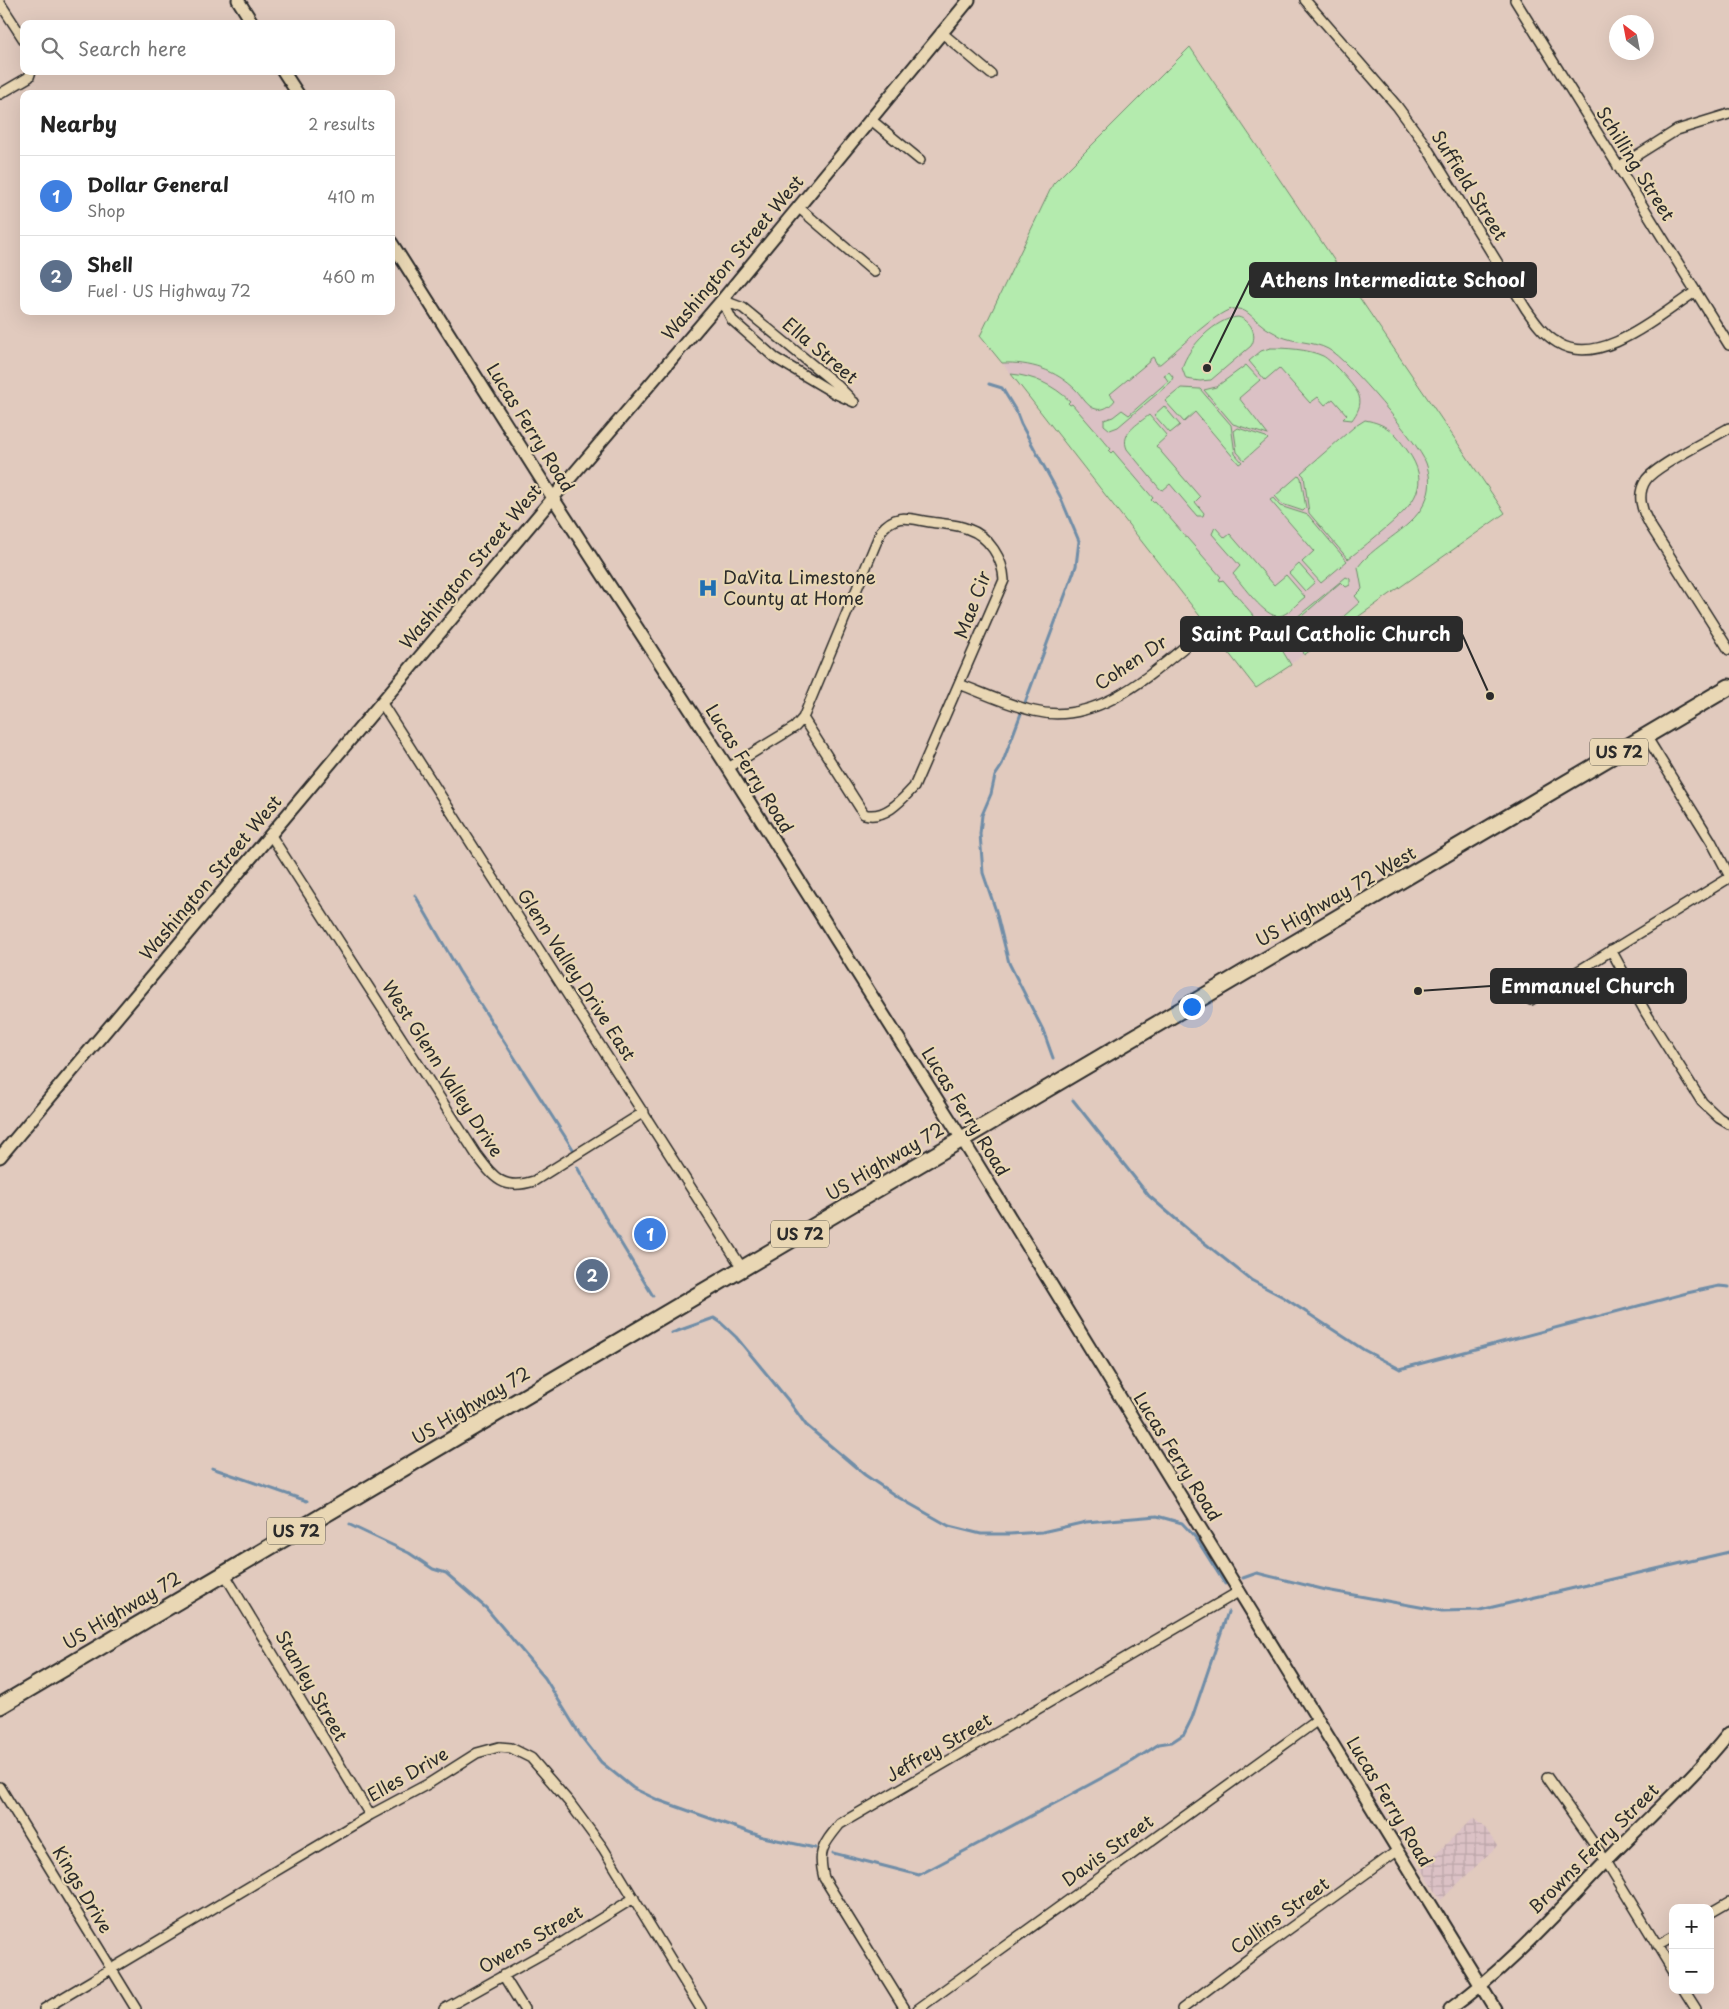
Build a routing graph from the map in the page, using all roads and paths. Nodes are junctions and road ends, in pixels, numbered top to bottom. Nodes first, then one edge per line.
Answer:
1 (238, 0) edge
2 (969, 0) edge
3 (1305, 0) edge
4 (1515, 0) edge
5 (0, 3) edge
6 (250, 20) edge
7 (941, 32) junction
8 (20, 34) edge
9 (991, 74) dead end
10 (30, 75) edge
11 (286, 75) edge
12 (296, 90) edge
13 (0, 94) edge
14 (1729, 114) edge
15 (870, 119) junction
16 (920, 160) dead end
17 (1618, 167) junction
18 (798, 207) junction
19 (395, 248) edge
20 (874, 272) dead end
21 (1695, 292) junction
22 (722, 300) junction
23 (1729, 345) edge
24 (1729, 428) edge
25 (553, 498) junction
26 (1203, 632) dead end
27 (1729, 650) edge
28 (959, 684) junction
29 (1729, 687) edge
30 (381, 702) junction
31 (803, 718) junction
32 (1646, 736) junction
33 (728, 768) junction
34 (270, 834) junction
35 (1729, 876) edge
36 (1611, 950) junction
37 (1531, 1000) dead end
38 (644, 1112) junction
39 (1729, 1124) edge
40 (962, 1138) junction
41 (0, 1157) edge
42 (742, 1268) junction
43 (224, 1573) junction
44 (1240, 1591) junction
45 (0, 1706) edge
46 (1318, 1720) junction
47 (1729, 1733) edge
48 (1547, 1777) dead end
49 (0, 1787) edge
50 (370, 1815) junction
51 (1397, 1850) junction
52 (1606, 1861) junction
53 (634, 1898) junction
54 (1729, 1902) edge
55 (1714, 1911) edge
56 (1669, 1939) edge
57 (1657, 1946) junction
58 (1669, 1965) edge
59 (110, 1969) junction
60 (503, 1975) junction
61 (1481, 1986) junction
62 (1687, 1994) edge
63 (44, 2009) edge
64 (136, 2009) edge
65 (444, 2009) edge
66 (524, 2009) edge
67 (701, 2009) edge
68 (905, 2009) edge
69 (918, 2009) edge
70 (1182, 2009) edge
71 (1450, 2009) edge
72 (1495, 2009) edge
73 (1696, 2009) edge

1 - 6 street
2 - 7 street, Washington Street West
3 - 21 street, Suffield Street
4 - 17 street, Schilling Street
5 - 8 street
7 - 9 street
7 - 15 street, Washington Street West
10 - 13 street
11 - 12 street
14 - 17 street
15 - 16 street
15 - 18 street, Washington Street West
17 - 21 street, Schilling Street
18 - 20 street
18 - 22 street, Washington Street West
19 - 25 street, Lucas Ferry Road
21 - 23 street, Schilling Street
22 - 22 street, Ella Street
22 - 25 street, Washington Street West
24 - 27 street
25 - 30 street, Washington Street West
25 - 33 street, Lucas Ferry Road
26 - 28 street, Cohen Dr
28 - 31 street, Mae Cir
28 - 31 street, Mae Cir
29 - 32 highway, US Highway 72 West / US 72
30 - 34 street, Washington Street West
30 - 38 street, Glenn Valley Drive East
31 - 33 street, Mae Cir
32 - 35 street
32 - 40 highway, US Highway 72 West / US 72
33 - 40 street, Lucas Ferry Road
34 - 38 street, West Glenn Valley Drive
34 - 41 street, Washington Street West
35 - 36 street
36 - 37 street
36 - 39 street
38 - 42 street, Glenn Valley Drive East
40 - 42 highway, US Highway 72 / US 72
40 - 44 street, Lucas Ferry Road
42 - 43 highway, US Highway 72 / US 72
43 - 45 highway, US Highway 72 / US 72
43 - 50 street, Stanley Street
44 - 46 street, Lucas Ferry Road
44 - 68 street, Jeffrey Street
46 - 51 street, Lucas Ferry Road
46 - 69 street, Davis Street
47 - 52 street, Browns Ferry Street
48 - 52 street
49 - 59 street, Kings Drive
50 - 53 street, Elles Drive
50 - 59 street, Elles Drive
51 - 61 street, Lucas Ferry Road
51 - 70 street, Collins Street
52 - 57 street
52 - 61 street, Browns Ferry Street
53 - 60 street, Owens Street
53 - 67 street, Elles Drive
54 - 55 street
56 - 57 street
57 - 58 street
59 - 63 street, Elles Drive
59 - 64 street, Kings Drive
60 - 65 street, Owens Street
60 - 66 street
61 - 71 street, Browns Ferry Street
61 - 72 street, Lucas Ferry Road
62 - 73 street

